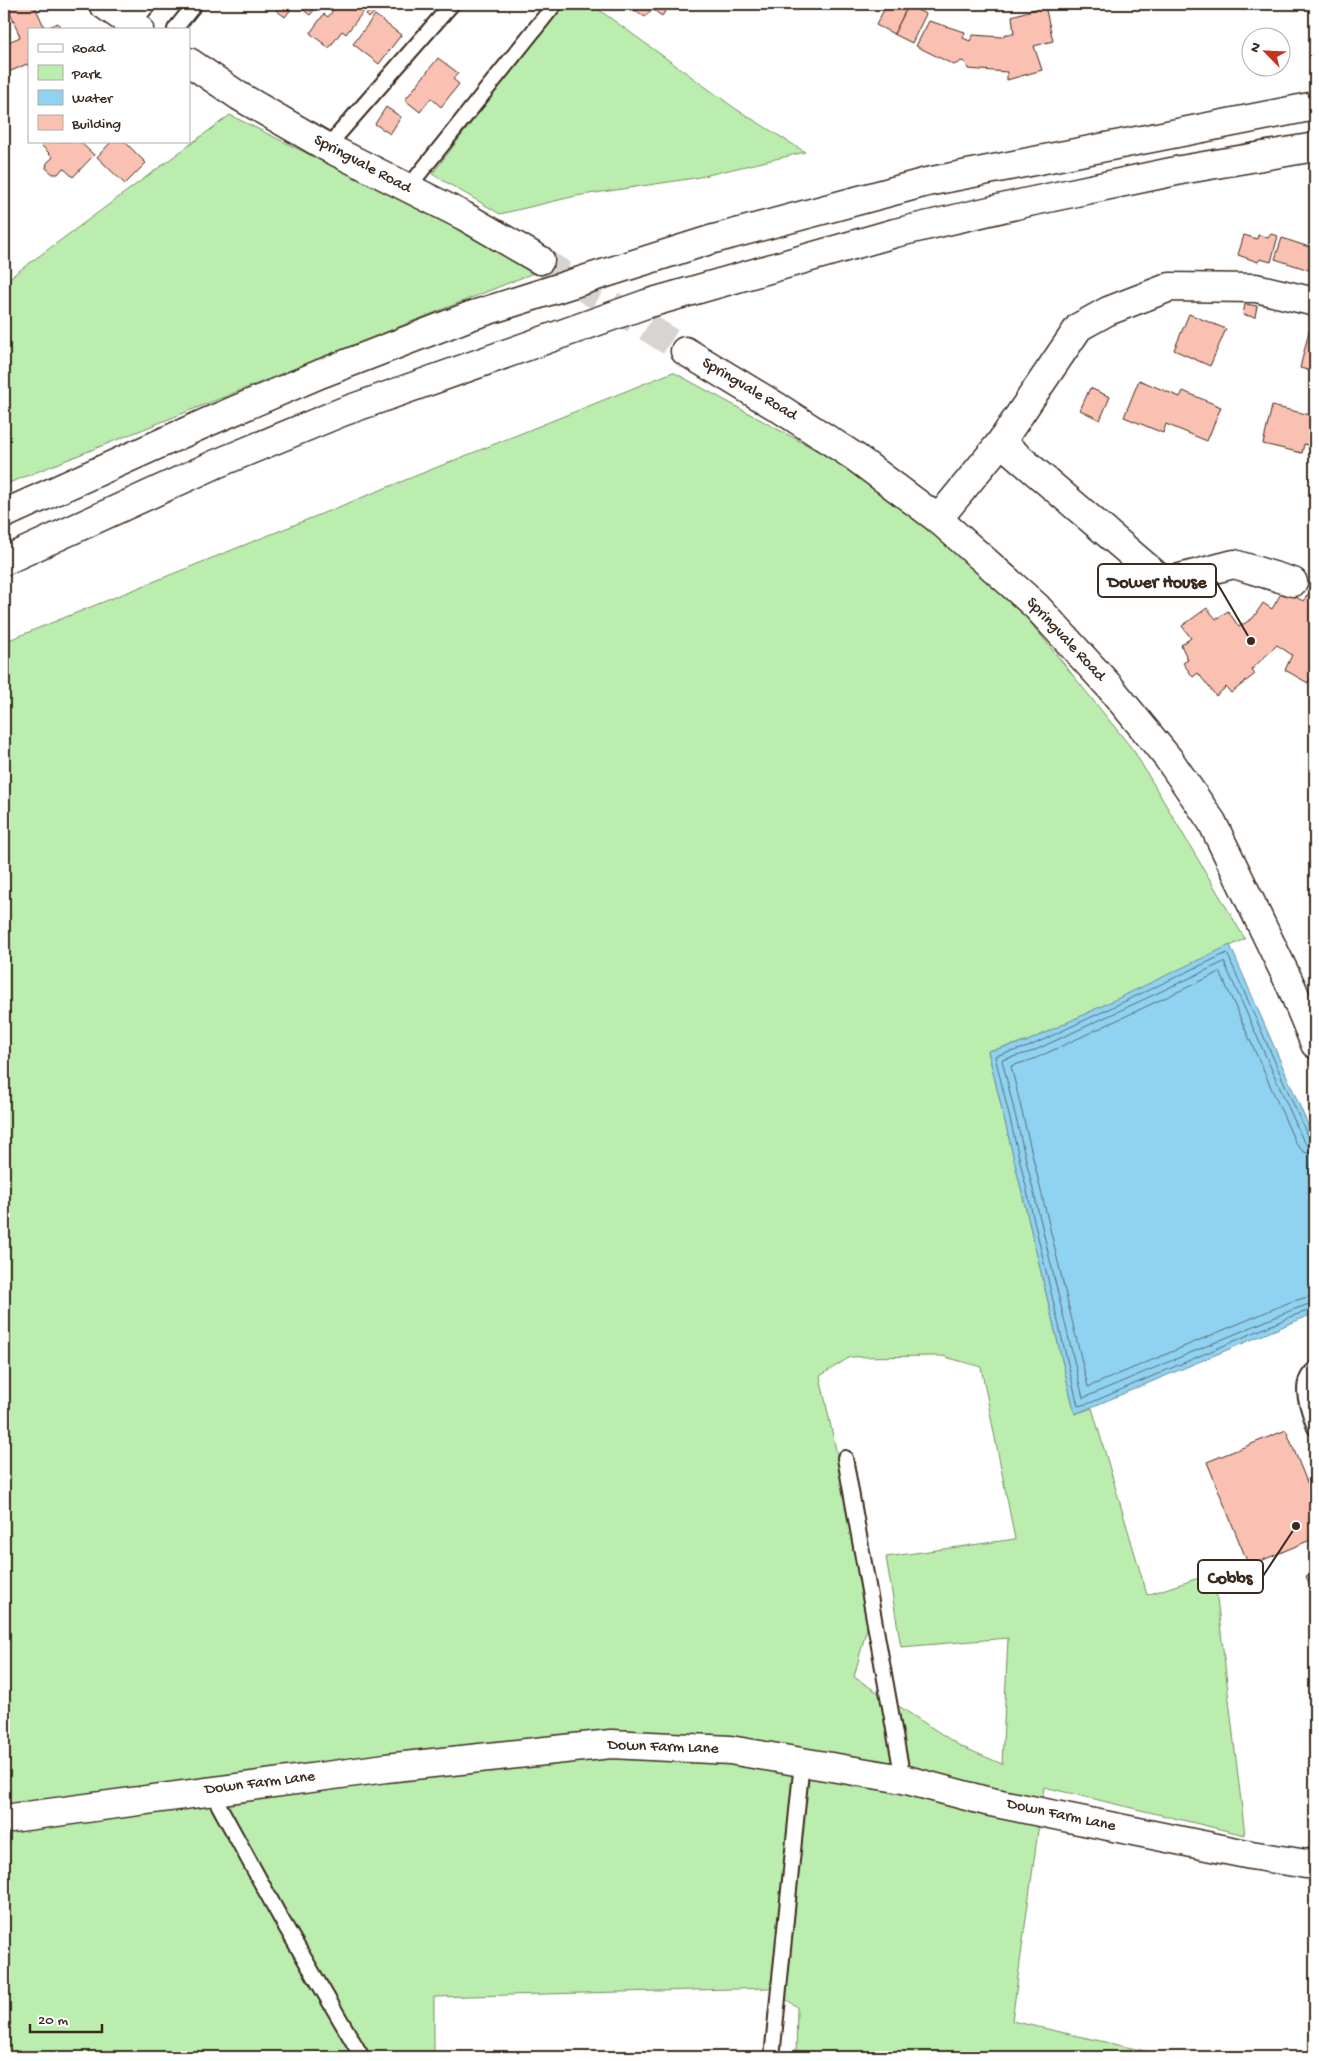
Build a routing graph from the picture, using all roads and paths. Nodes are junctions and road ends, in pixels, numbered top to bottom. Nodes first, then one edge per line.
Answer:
1 (103, 4) edge
2 (149, 4) edge
3 (195, 4) edge
4 (452, 4) edge
5 (555, 4) edge
6 (135, 26) edge
7 (176, 28) edge
8 (190, 63) edge
9 (1315, 106) edge
10 (327, 147) junction
11 (1315, 147) edge
12 (407, 189) junction
13 (540, 260) tunnel mouth
14 (1315, 302) edge
15 (685, 351) tunnel mouth
16 (1001, 442) junction
17 (4, 514) edge
18 (938, 519) junction
19 (4, 561) edge
20 (1293, 582) dead end
21 (1315, 1044) edge
22 (1315, 1369) edge
23 (1315, 1428) edge
24 (846, 1458) dead end
25 (802, 1762) junction
26 (903, 1779) junction
27 (211, 1790) junction
28 (4, 1820) edge
29 (1315, 1862) edge
30 (362, 2057) edge
31 (772, 2057) edge

1 - 6 main road
2 - 6 lane
3 - 7 lane
4 - 10 lane
5 - 12 lane
8 - 10 main road, Springvale Road
9 - 17 main road
10 - 12 main road, Springvale Road
11 - 19 main road
12 - 13 main road, Springvale Road
14 - 16 main road
15 - 18 main road, Springvale Road
16 - 18 main road
16 - 20 main road
18 - 21 main road, Springvale Road
22 - 23 lane
24 - 26 lane
25 - 26 main road, Down Farm Lane
25 - 27 main road, Down Farm Lane
25 - 31 lane
26 - 29 main road, Down Farm Lane
27 - 28 main road, Down Farm Lane
27 - 30 lane

